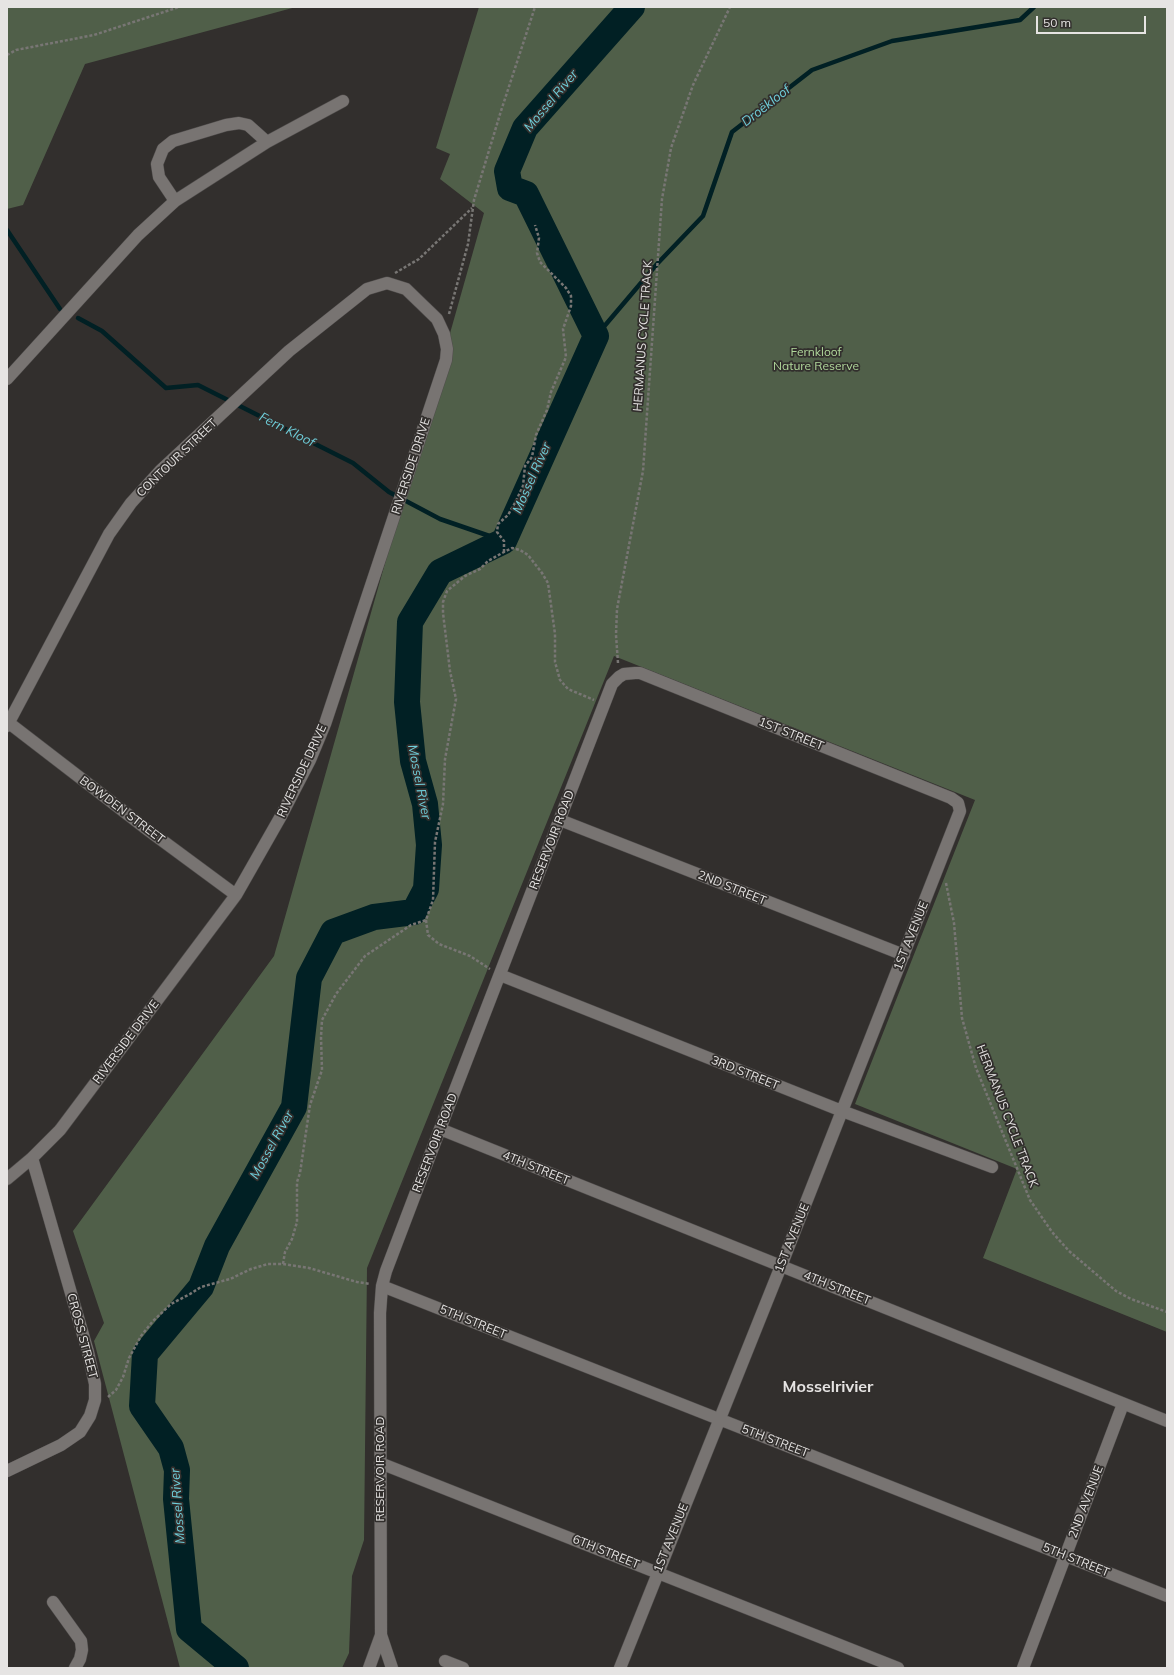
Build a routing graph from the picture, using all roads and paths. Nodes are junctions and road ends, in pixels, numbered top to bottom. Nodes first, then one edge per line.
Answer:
1 (179, 7) edge
2 (535, 7) edge
3 (730, 7) edge
4 (7, 55) edge
5 (342, 101) dead end
6 (267, 142) junction
7 (175, 201) junction
8 (473, 208) junction
9 (535, 225) dead end
10 (393, 274) dead end
11 (406, 289) joint
12 (444, 334) junction
13 (7, 379) edge
14 (504, 552) junction
15 (619, 677) junction
16 (604, 703) junction
17 (8, 724) edge
18 (959, 806) joint
19 (560, 820) junction
20 (946, 880) dead end
21 (236, 895) junction
22 (426, 920) junction
23 (904, 955) junction
24 (500, 975) junction
25 (842, 1111) junction
26 (440, 1129) junction
27 (32, 1158) junction
28 (992, 1167) dead end
29 (7, 1179) edge
30 (283, 1264) junction
31 (781, 1266) junction
32 (382, 1286) junction
33 (1167, 1312) edge
34 (95, 1400) junction
35 (1123, 1404) junction
36 (719, 1419) junction
37 (1167, 1421) edge
38 (380, 1463) junction
39 (7, 1471) edge
40 (1065, 1556) junction
41 (657, 1572) junction
42 (1167, 1596) edge
43 (52, 1602) dead end
44 (381, 1635) junction
45 (445, 1662) dead end
46 (75, 1668) edge
47 (369, 1668) edge
48 (392, 1668) edge
49 (463, 1668) edge
50 (620, 1668) edge
51 (898, 1668) edge
52 (1023, 1668) edge

1 - 4 path
2 - 8 path
3 - 15 path, HERMANUS CYCLE TRACK
5 - 6 street
6 - 7 street
6 - 7 street
7 - 13 street
8 - 10 path
8 - 12 path
9 - 14 path
11 - 12 street, RIVERSIDE DRIVE
11 - 17 street, CONTOUR STREET
12 - 21 street, RIVERSIDE DRIVE
14 - 16 path
14 - 22 path
15 - 16 street, RESERVOIR ROAD
15 - 18 street, 1ST STREET
16 - 19 street, RESERVOIR ROAD
17 - 21 street, BOWDEN STREET
18 - 23 street, 1ST AVENUE
19 - 23 street, 2ND STREET
19 - 24 street, RESERVOIR ROAD
20 - 33 path, HERMANUS CYCLE TRACK
21 - 27 street, RIVERSIDE DRIVE
22 - 24 path
22 - 30 path
23 - 25 street, 1ST AVENUE
24 - 25 street, 3RD STREET
24 - 26 street, RESERVOIR ROAD
25 - 28 street, 3RD STREET
25 - 31 street, 1ST AVENUE
26 - 31 street, 4TH STREET
26 - 32 street, RESERVOIR ROAD
27 - 29 street, RIVERSIDE DRIVE
27 - 34 street, CROSS STREET
30 - 32 path
30 - 34 path
31 - 35 street, 4TH STREET
31 - 36 street, 1ST AVENUE
32 - 36 street, 5TH STREET
32 - 38 street, RESERVOIR ROAD
34 - 39 street, CROSS STREET
35 - 37 street, 4TH STREET
35 - 40 street, 2ND AVENUE
36 - 40 street, 5TH STREET
36 - 41 street, 1ST AVENUE
38 - 41 street, 6TH STREET
38 - 44 street, RESERVOIR ROAD
40 - 42 street, 5TH STREET
40 - 52 street, 2ND AVENUE
41 - 50 street, 1ST AVENUE
41 - 51 street, 6TH STREET
43 - 46 street
44 - 47 street, RESERVOIR ROAD
44 - 48 street, RESERVOIR ROAD
45 - 49 street

